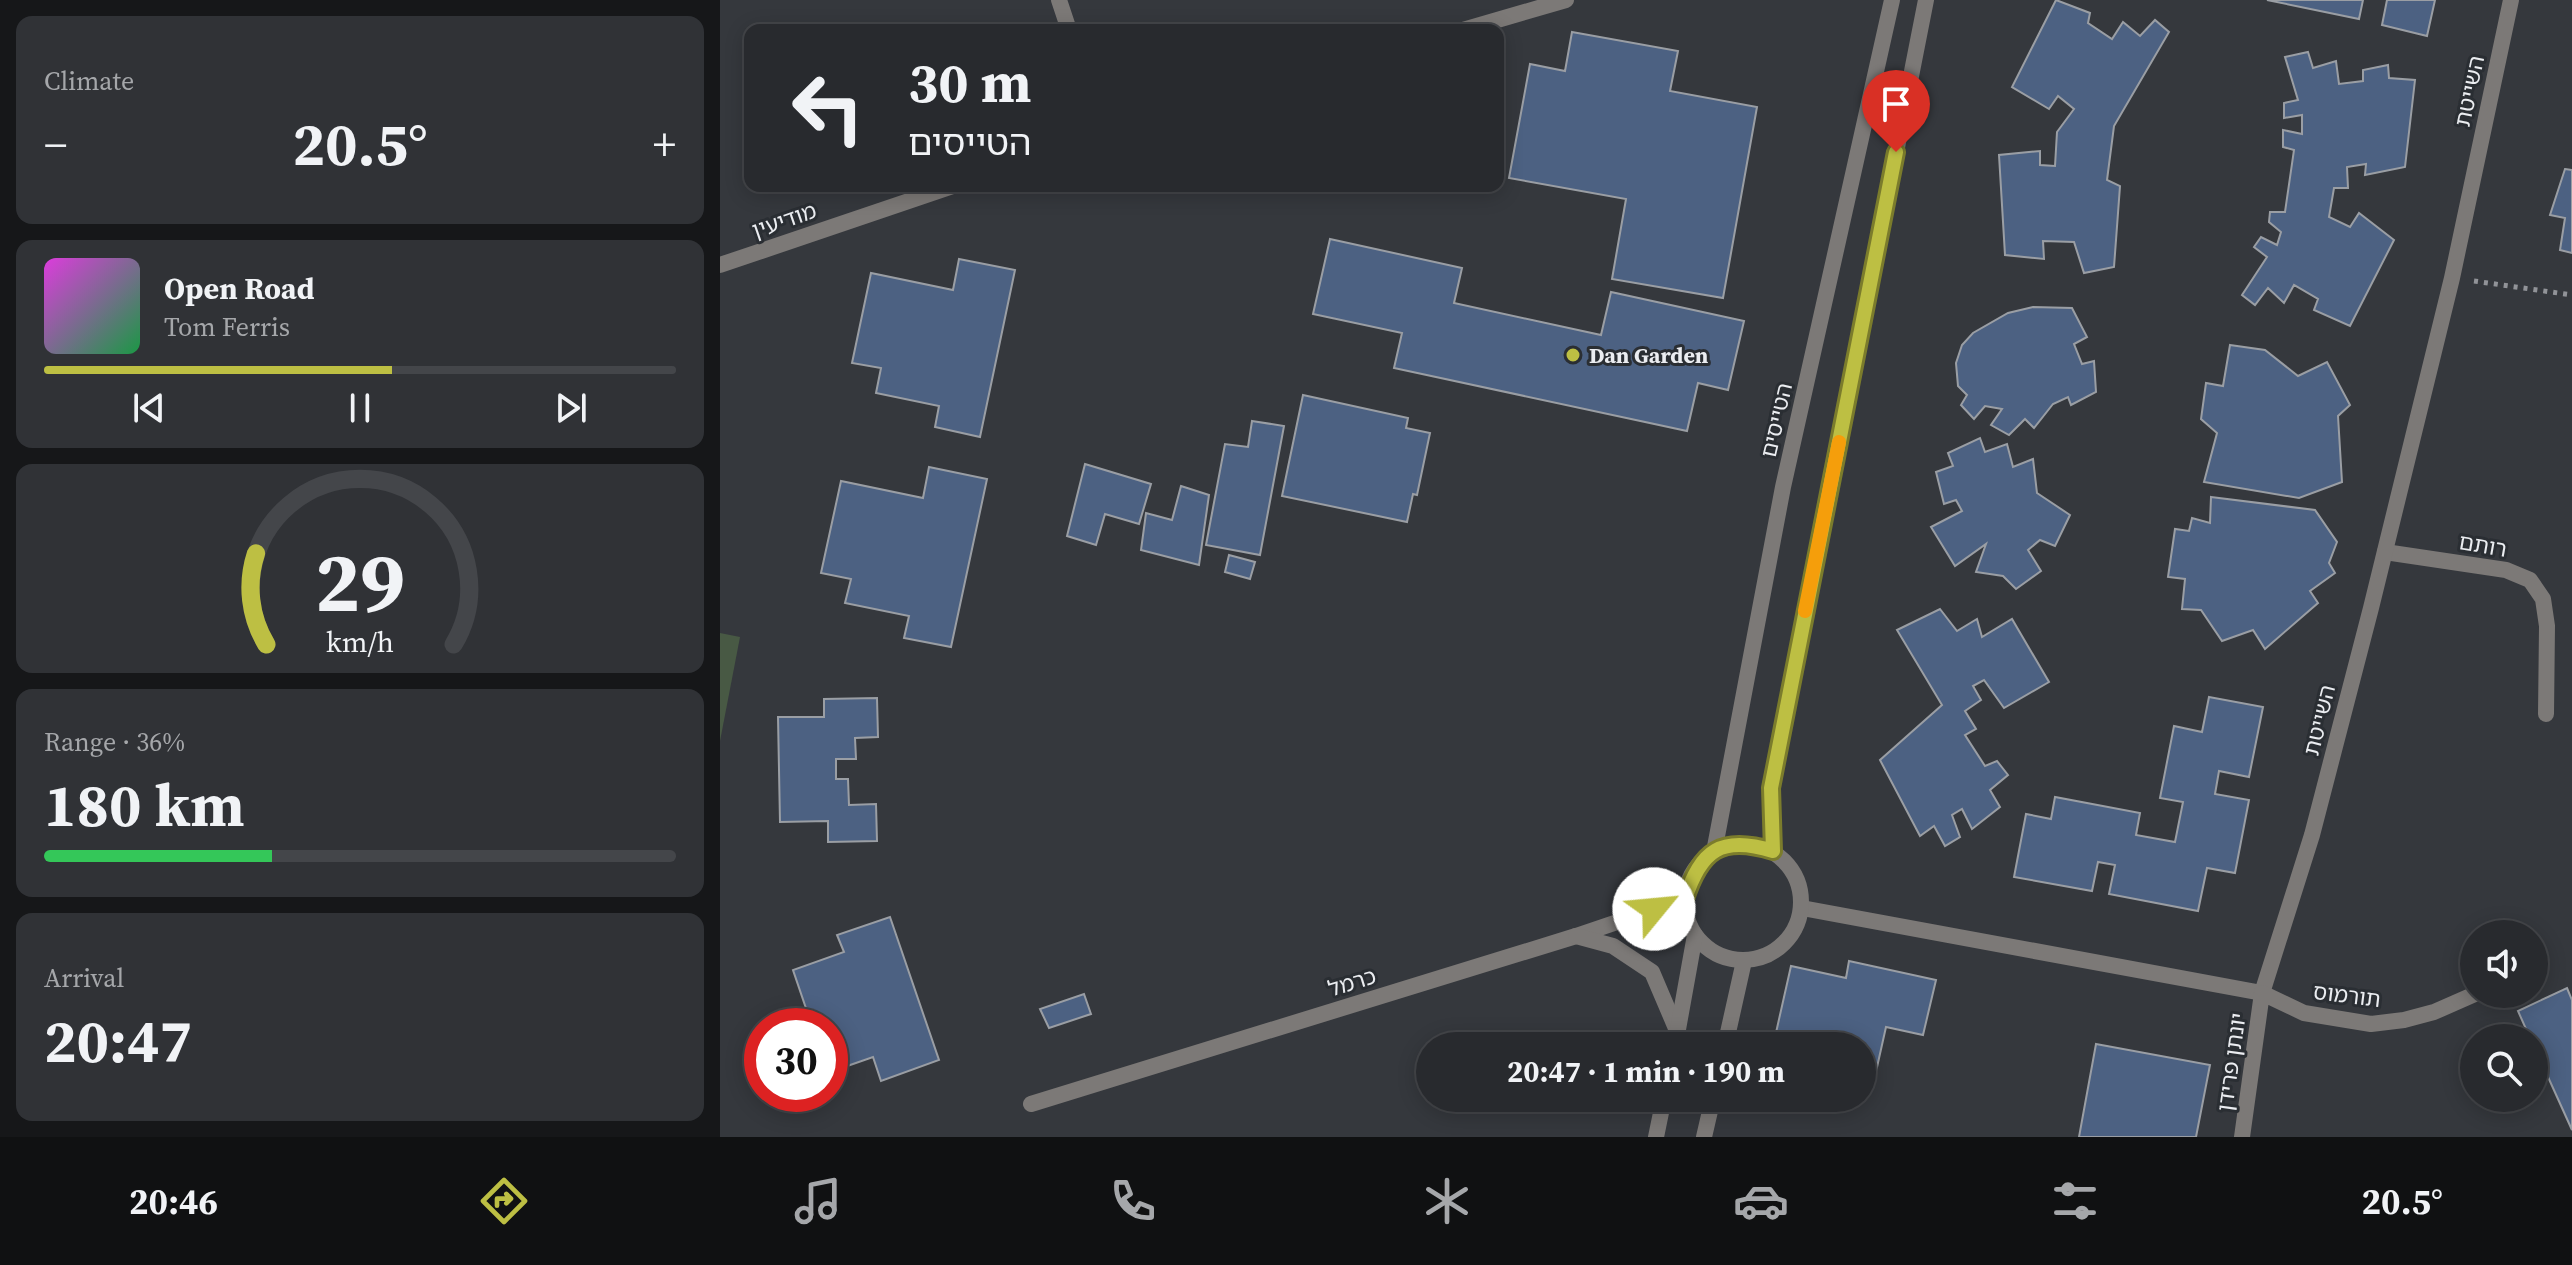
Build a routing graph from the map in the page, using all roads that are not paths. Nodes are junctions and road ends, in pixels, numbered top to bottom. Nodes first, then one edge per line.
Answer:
1 (1059, 0) edge
2 (1566, 0) edge
3 (1892, 0) edge
4 (1926, 0) edge
5 (2511, 0) edge
6 (1067, 24) edge
7 (1484, 24) edge
8 (935, 192) edge
9 (720, 265) edge
10 (2385, 552) junction
11 (2546, 714) dead end
12 (1773, 851) junction
13 (1714, 852) junction
14 (1685, 899) junction
15 (1802, 908) junction
16 (1695, 935) junction
17 (1576, 936) junction
18 (1744, 961) junction
19 (2262, 993) junction
20 (2460, 1001) edge
21 (1673, 1032) edge
22 (1677, 1032) edge
23 (1728, 1032) edge
24 (1031, 1104) dead end
25 (1661, 1112) edge
26 (1710, 1112) edge
27 (1656, 1137) edge
28 (1704, 1137) edge
29 (2242, 1137) edge

1 - 6 street
2 - 7 street
3 - 13 street, הטייסים
4 - 12 street
5 - 10 street, השייטת
8 - 9 street, מודיעין
10 - 11 street, רותם
10 - 19 street, השייטת
12 - 13 street
12 - 15 street
13 - 14 street
14 - 16 street
14 - 17 street, כרמל
15 - 18 street
15 - 19 street
16 - 18 street
16 - 22 street
17 - 21 street
17 - 24 street, כרמל
18 - 23 street
19 - 20 street, תורמוס
19 - 29 street, יונתן פרידן
25 - 27 street
26 - 28 street

